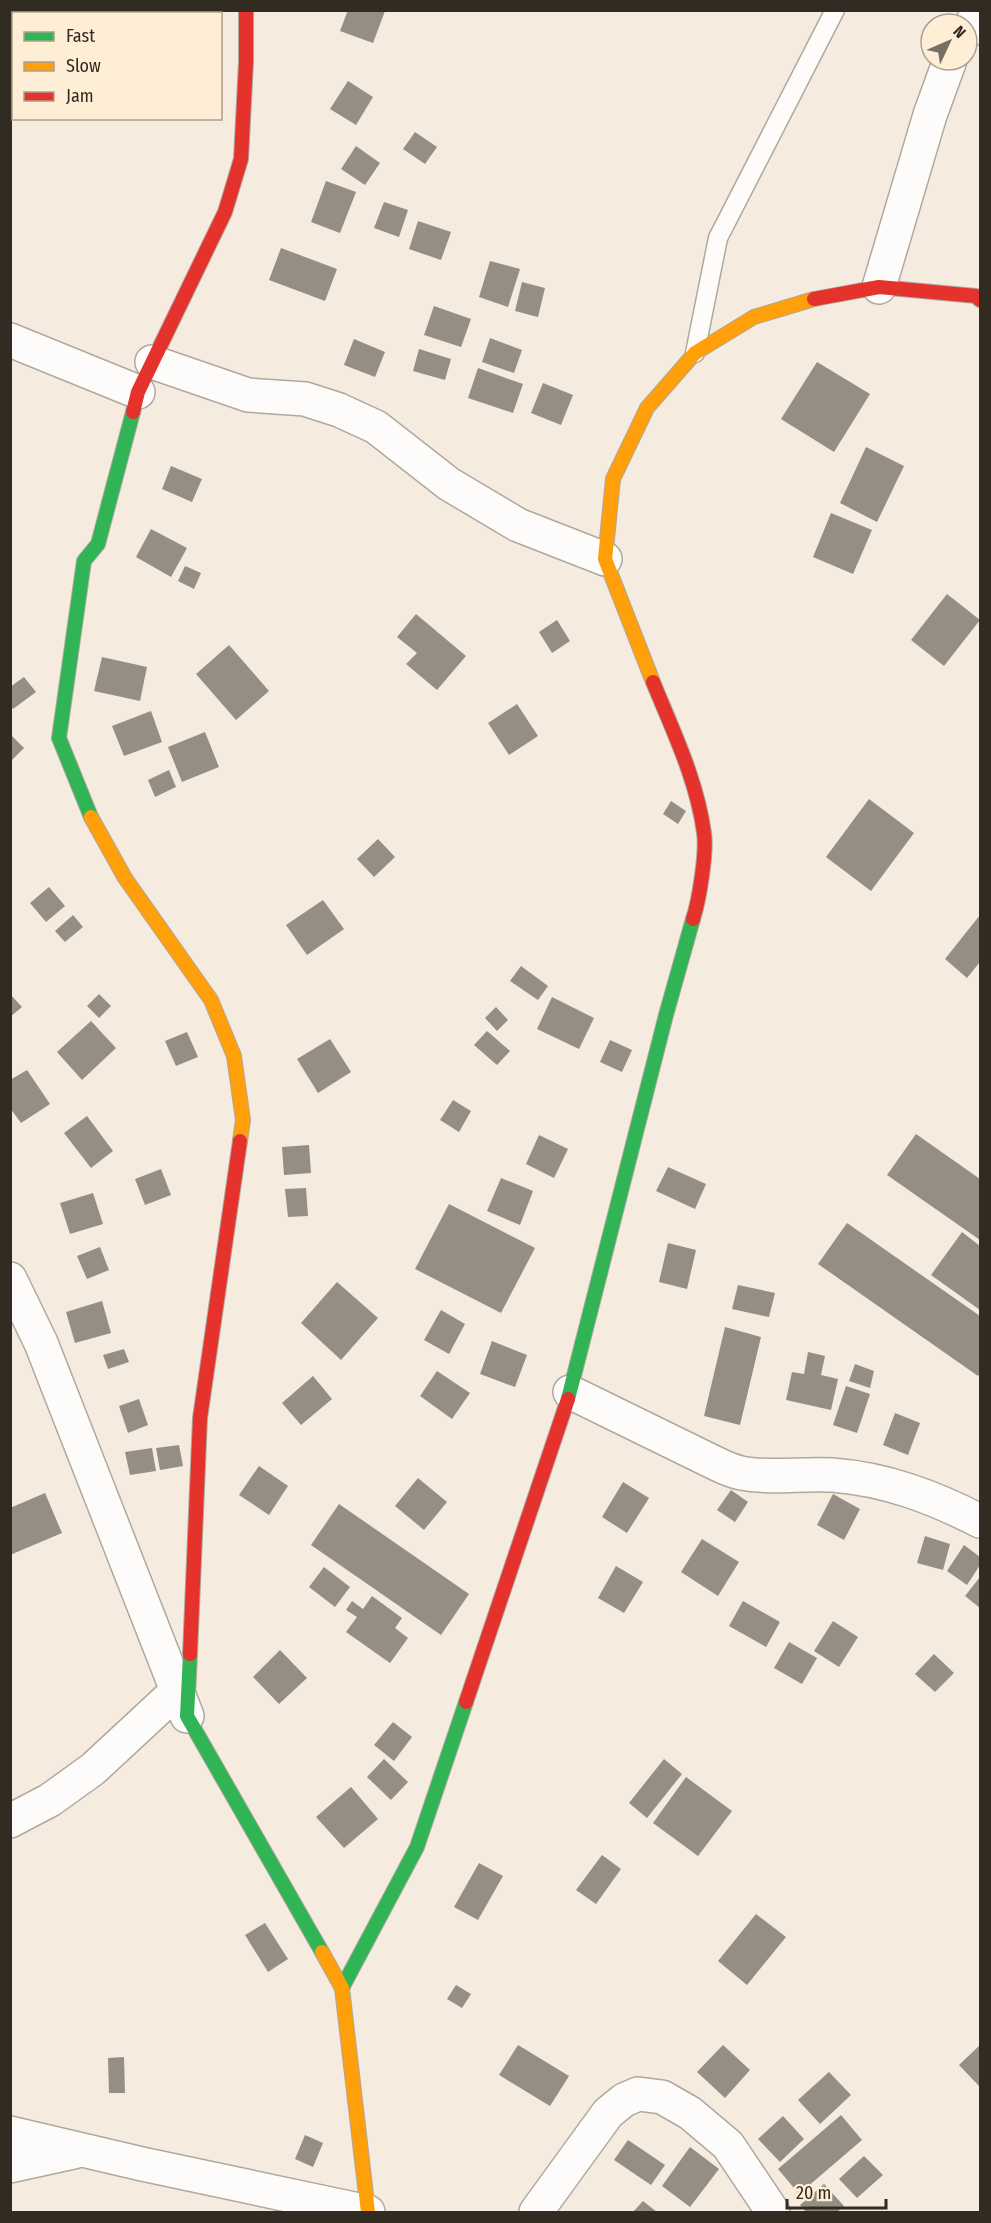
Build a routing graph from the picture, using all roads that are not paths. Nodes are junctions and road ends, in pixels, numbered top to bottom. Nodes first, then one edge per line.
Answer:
1 (246, 10) edge
2 (836, 10) edge
3 (946, 72) edge
4 (879, 287) junction
5 (981, 300) edge
6 (10, 340) edge
7 (695, 353) junction
8 (152, 362) junction
9 (138, 392) junction
10 (605, 559) junction
11 (10, 1279) edge
12 (570, 1392) junction
13 (981, 1521) edge
14 (182, 1703) junction
15 (10, 1821) edge
16 (342, 1988) junction
17 (10, 2133) edge
18 (84, 2150) junction
19 (10, 2166) edge
20 (368, 2212) edge
21 (536, 2212) edge
22 (772, 2212) edge

1 - 8 street
2 - 7 lane
3 - 4 street
4 - 5 street
4 - 7 street
6 - 9 street
7 - 10 street
8 - 9 street
8 - 10 street
9 - 14 street
10 - 12 street
11 - 14 street
12 - 13 street
12 - 16 street
14 - 15 street
14 - 16 street
16 - 20 street
17 - 18 street
18 - 19 street
18 - 20 street
21 - 22 street

